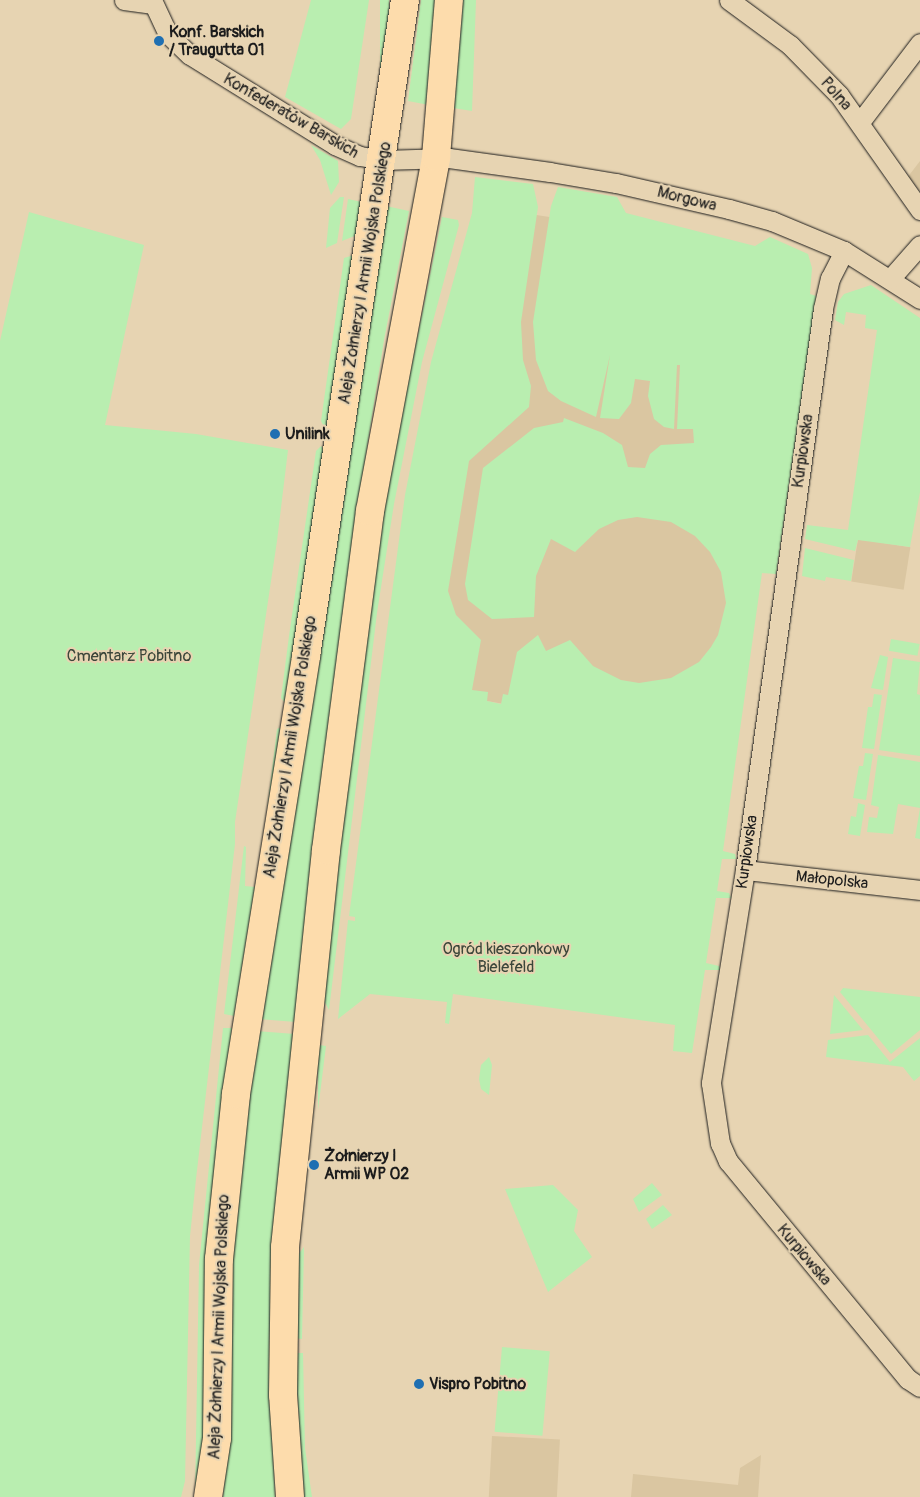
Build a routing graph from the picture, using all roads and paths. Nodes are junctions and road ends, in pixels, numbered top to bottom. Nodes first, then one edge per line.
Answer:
1 (124, 0) edge
2 (405, 0) edge
3 (449, 0) edge
4 (729, 0) edge
5 (152, 2) edge
6 (920, 43) edge
7 (860, 122) junction
8 (436, 157) junction
9 (382, 160) junction
10 (920, 210) edge
11 (920, 246) edge
12 (844, 251) junction
13 (890, 279) junction
14 (920, 299) edge
15 (745, 870) junction
16 (920, 890) edge
17 (920, 1387) edge
18 (208, 1497) edge
19 (290, 1497) edge

1 - 5 street
2 - 9 main road, Aleja Żołnierzy I Armii Wojska Polskiego
3 - 8 main road
4 - 7 street, Polna
5 - 9 street, Konfederatów Barskich
6 - 7 street
7 - 10 street, Polna
8 - 9 street, Konfederatów Barskich
8 - 12 street, Morgowa
8 - 19 main road
9 - 18 main road, Aleja Żołnierzy I Armii Wojska Polskiego
11 - 13 street
12 - 13 street, Morgowa
12 - 15 street, Kurpiowska
13 - 14 street, Morgowa
15 - 16 street, Małopolska
15 - 17 street, Kurpiowska

